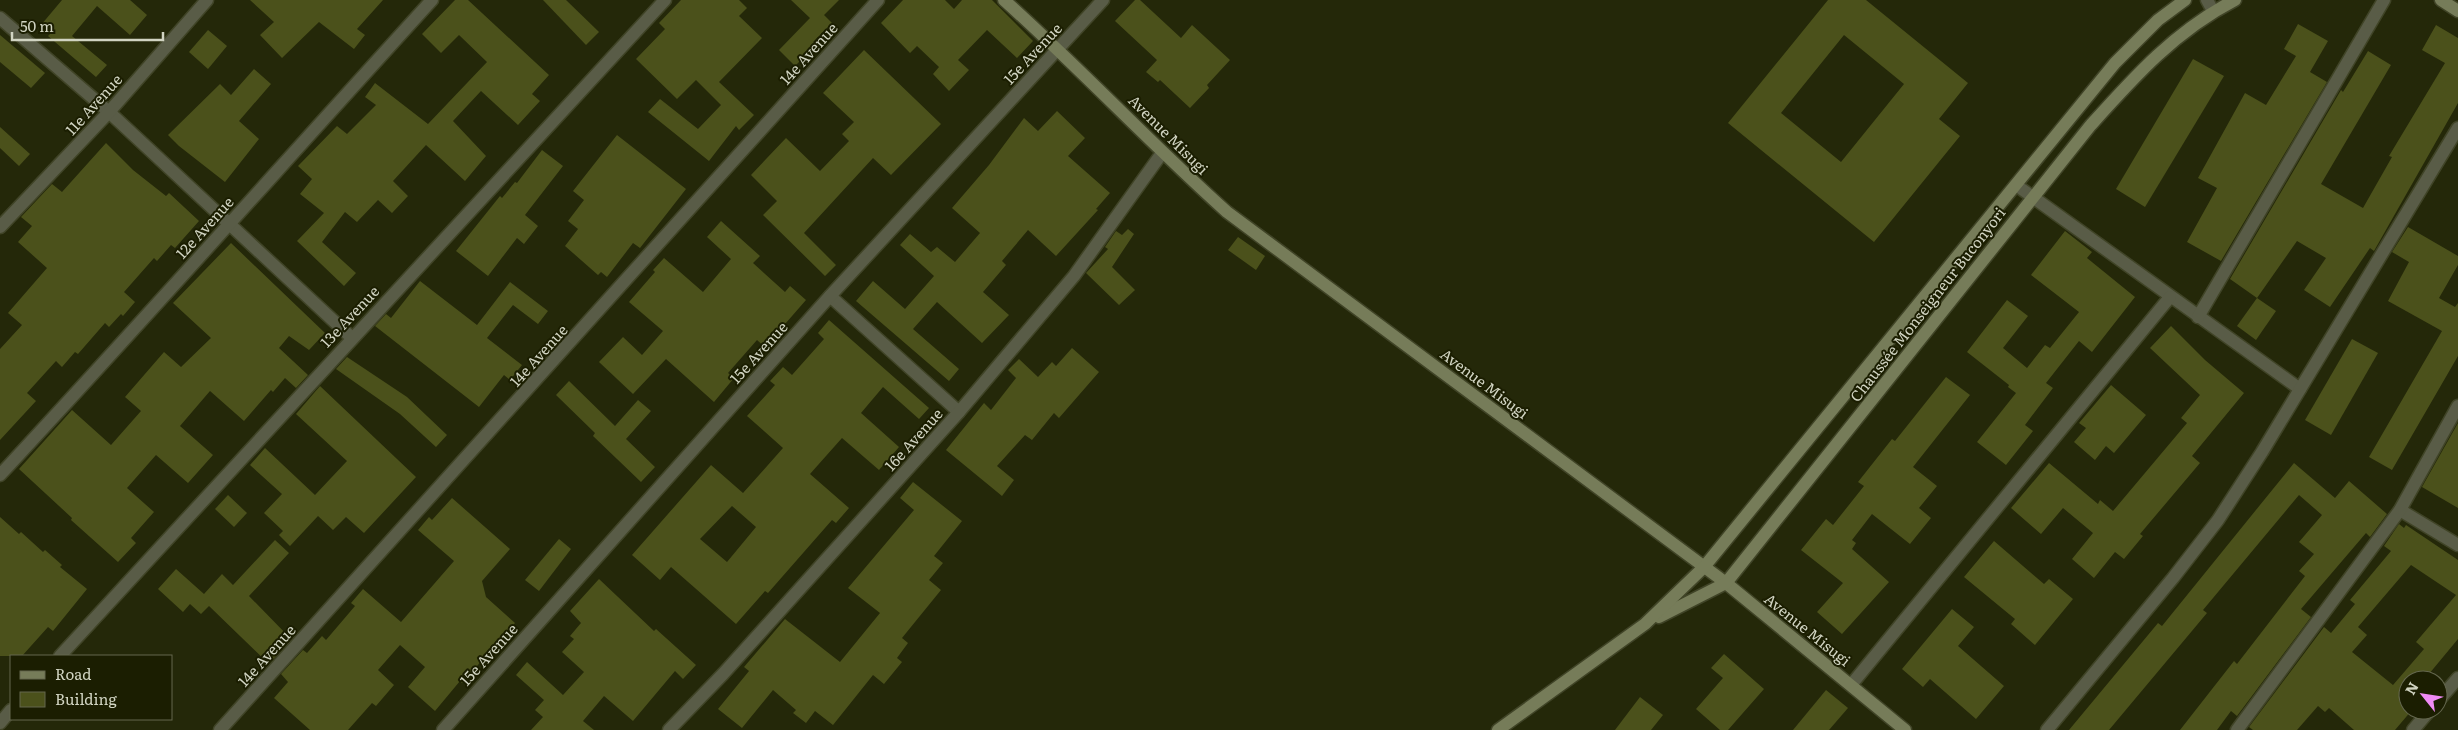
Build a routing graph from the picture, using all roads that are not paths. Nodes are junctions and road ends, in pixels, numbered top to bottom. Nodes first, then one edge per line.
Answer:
1 (207, 0) edge
2 (432, 0) edge
3 (664, 0) edge
4 (878, 0) edge
5 (1004, 0) edge
6 (1103, 0) edge
7 (2185, 0) edge
8 (2235, 0) edge
9 (2384, 0) edge
10 (2440, 0) edge
11 (2210, 6) edge
12 (2458, 11) edge
13 (0, 18) edge
14 (1058, 48) junction
15 (109, 112) junction
16 (2458, 128) edge
17 (1162, 153) junction
18 (2016, 185) junction
19 (2033, 195) junction
20 (228, 223) junction
21 (0, 227) edge
22 (830, 296) junction
23 (2170, 297) junction
24 (2198, 317) junction
25 (352, 338) junction
26 (2300, 389) junction
27 (2458, 406) edge
28 (959, 412) junction
29 (0, 474) edge
30 (2400, 510) junction
31 (2458, 545) edge
32 (1704, 567) junction
33 (1726, 583) junction
34 (1645, 624) junction
35 (61, 655) edge
36 (2458, 678) edge
37 (1851, 685) junction
38 (2448, 690) edge
39 (10, 711) edge
40 (2422, 720) edge
41 (0, 722) edge
42 (220, 730) edge
43 (443, 730) edge
44 (669, 730) edge
45 (1498, 730) edge
46 (1906, 730) edge
47 (2047, 730) edge
48 (2237, 730) edge
49 (2413, 730) edge

1 - 15 street, 11e Avenue
2 - 20 street, 12e Avenue
3 - 25 street, 13e Avenue
4 - 42 street, 14e Avenue
5 - 14 street, Avenue Misugi
6 - 14 street, 15e Avenue
7 - 18 street, Chaussée Monseigneur Buconyori
8 - 11 street, Chaussée Monseigneur Buconyori
9 - 24 street
10 - 12 street
11 - 19 street, Chaussée Monseigneur Buconyori
13 - 15 street
14 - 17 street, Avenue Misugi
14 - 22 street, 15e Avenue
15 - 20 street
15 - 21 street, 11e Avenue
16 - 26 street
17 - 28 street, 16e Avenue
17 - 32 street, Avenue Misugi
18 - 19 street
18 - 32 street, Chaussée Monseigneur Buconyori
19 - 23 street
19 - 33 street, Chaussée Monseigneur Buconyori
20 - 25 street
20 - 29 street, 12e Avenue
22 - 28 street
22 - 43 street, 15e Avenue
23 - 24 street
23 - 37 street
24 - 26 street
25 - 35 street, 13e Avenue
26 - 47 street
27 - 30 street
28 - 44 street, 16e Avenue
30 - 31 street
30 - 48 street
32 - 33 street, Avenue Misugi
32 - 34 street, Chaussée Monseigneur Buconyori
33 - 34 street, Chaussée Monseigneur Buconyori
33 - 37 street, Avenue Misugi
34 - 45 street, Chaussée Monseigneur Buconyori
36 - 38 street
37 - 46 street, Avenue Misugi
39 - 41 street
40 - 49 street

